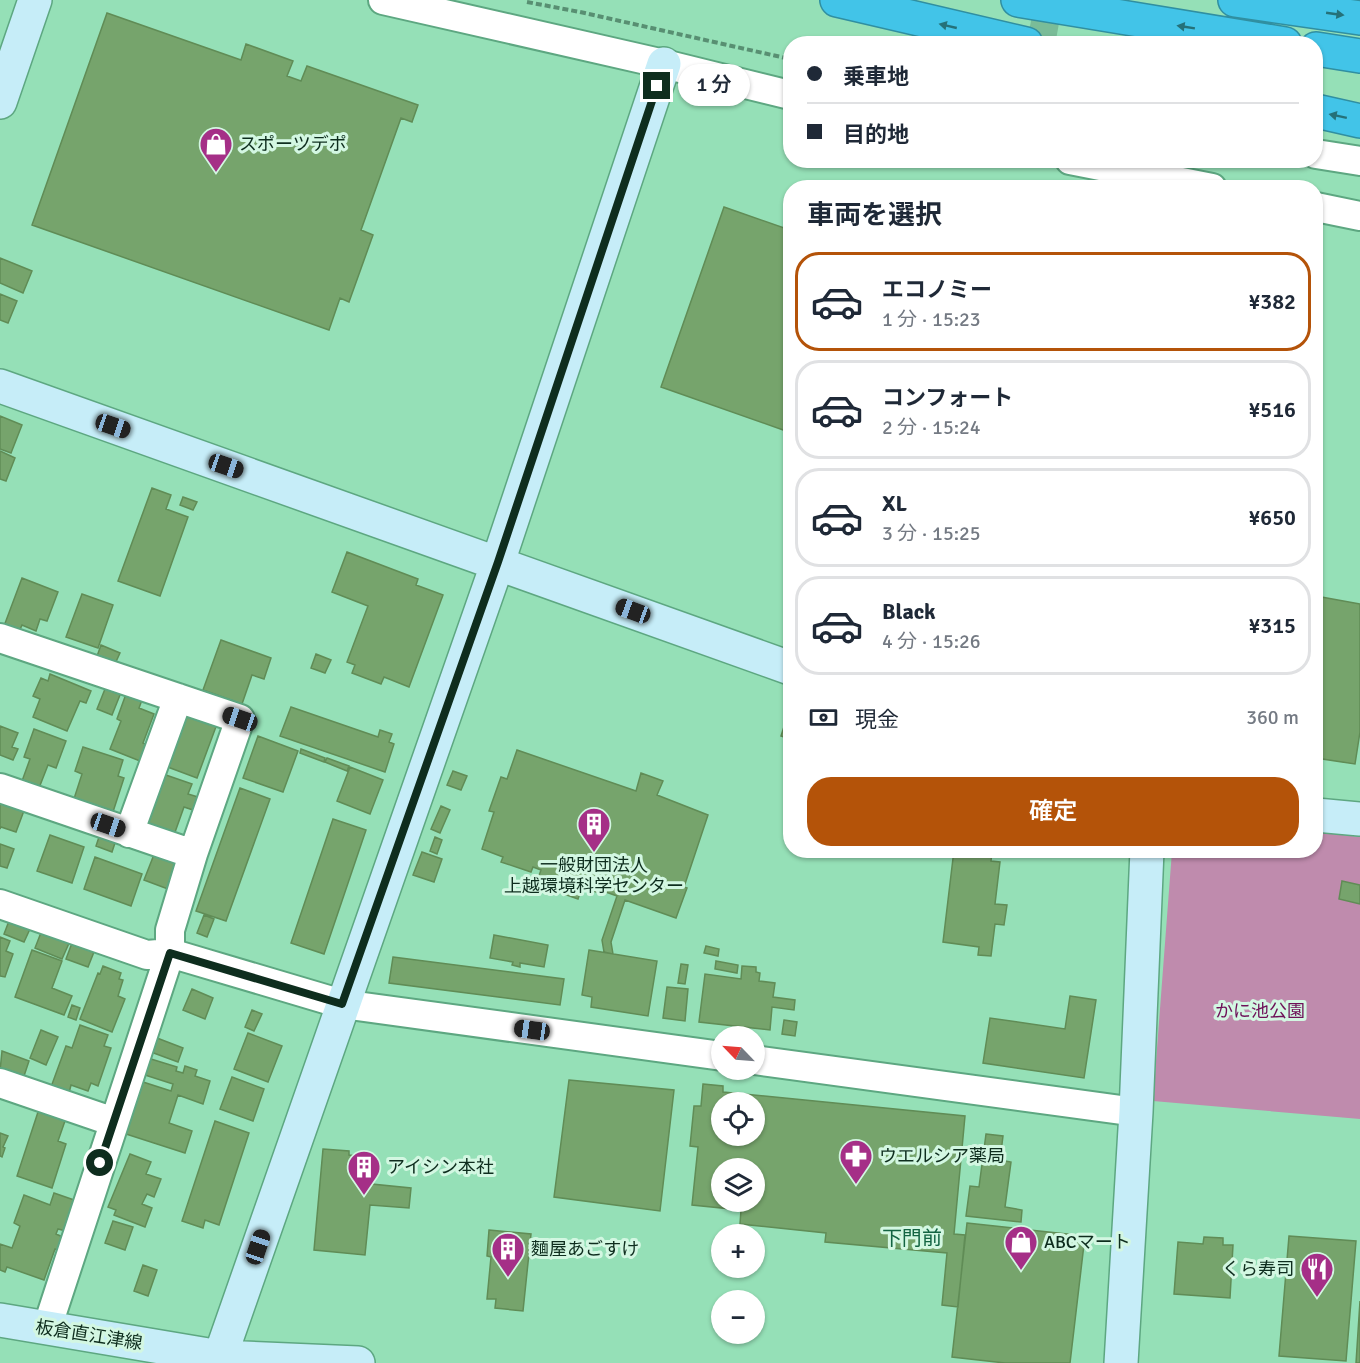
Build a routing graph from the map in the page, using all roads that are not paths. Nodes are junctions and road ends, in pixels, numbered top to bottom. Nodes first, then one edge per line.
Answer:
1 (35, 0) edge
2 (383, 0) edge
3 (837, 0) edge
4 (1018, 0) edge
5 (1235, 0) edge
6 (1360, 18) edge
7 (992, 36) edge
8 (1236, 36) edge
9 (1323, 49) edge
10 (1360, 56) edge
11 (664, 64) junction
12 (783, 93) edge
13 (0, 102) edge
14 (1323, 113) edge
15 (1360, 121) edge
16 (1323, 155) edge
17 (1360, 160) edge
18 (1111, 168) edge
19 (1171, 180) edge
20 (1323, 208) edge
21 (1360, 216) edge
22 (0, 386) edge
23 (498, 562) junction
24 (0, 638) edge
25 (783, 665) edge
26 (178, 698) junction
27 (0, 788) edge
28 (1323, 816) edge
29 (1360, 819) edge
30 (129, 833) junction
31 (193, 854) junction
32 (1147, 858) edge
33 (0, 904) edge
34 (170, 953) junction
35 (342, 1004) junction
36 (711, 1054) edge
37 (765, 1062) edge
38 (0, 1083) edge
39 (1136, 1113) junction
40 (114, 1122) junction
41 (0, 1320) edge
42 (47, 1328) junction
43 (220, 1357) junction
44 (358, 1363) edge
45 (1121, 1363) edge

1 - 13 street
2 - 11 street
7 -> 3 highway
8 -> 4 highway
5 -> 6 highway
9 - 10 highway
11 - 12 street
11 - 23 street
15 -> 14 highway
16 - 17 street
18 - 19 street
20 - 21 street
22 - 23 street
23 - 25 street
23 - 35 street
24 - 26 street
26 - 30 street
26 - 31 street
27 - 30 street
28 - 29 street
30 - 31 street
31 - 34 street
32 - 39 street
33 - 34 street
34 - 35 street
34 - 40 street
35 - 36 street
35 - 43 street
37 - 39 street
38 - 40 street
39 - 45 street
40 - 42 street
41 - 42 street, 板倉直江津線
42 - 43 street, 板倉直江津線
43 - 44 street, 板倉直江津線

